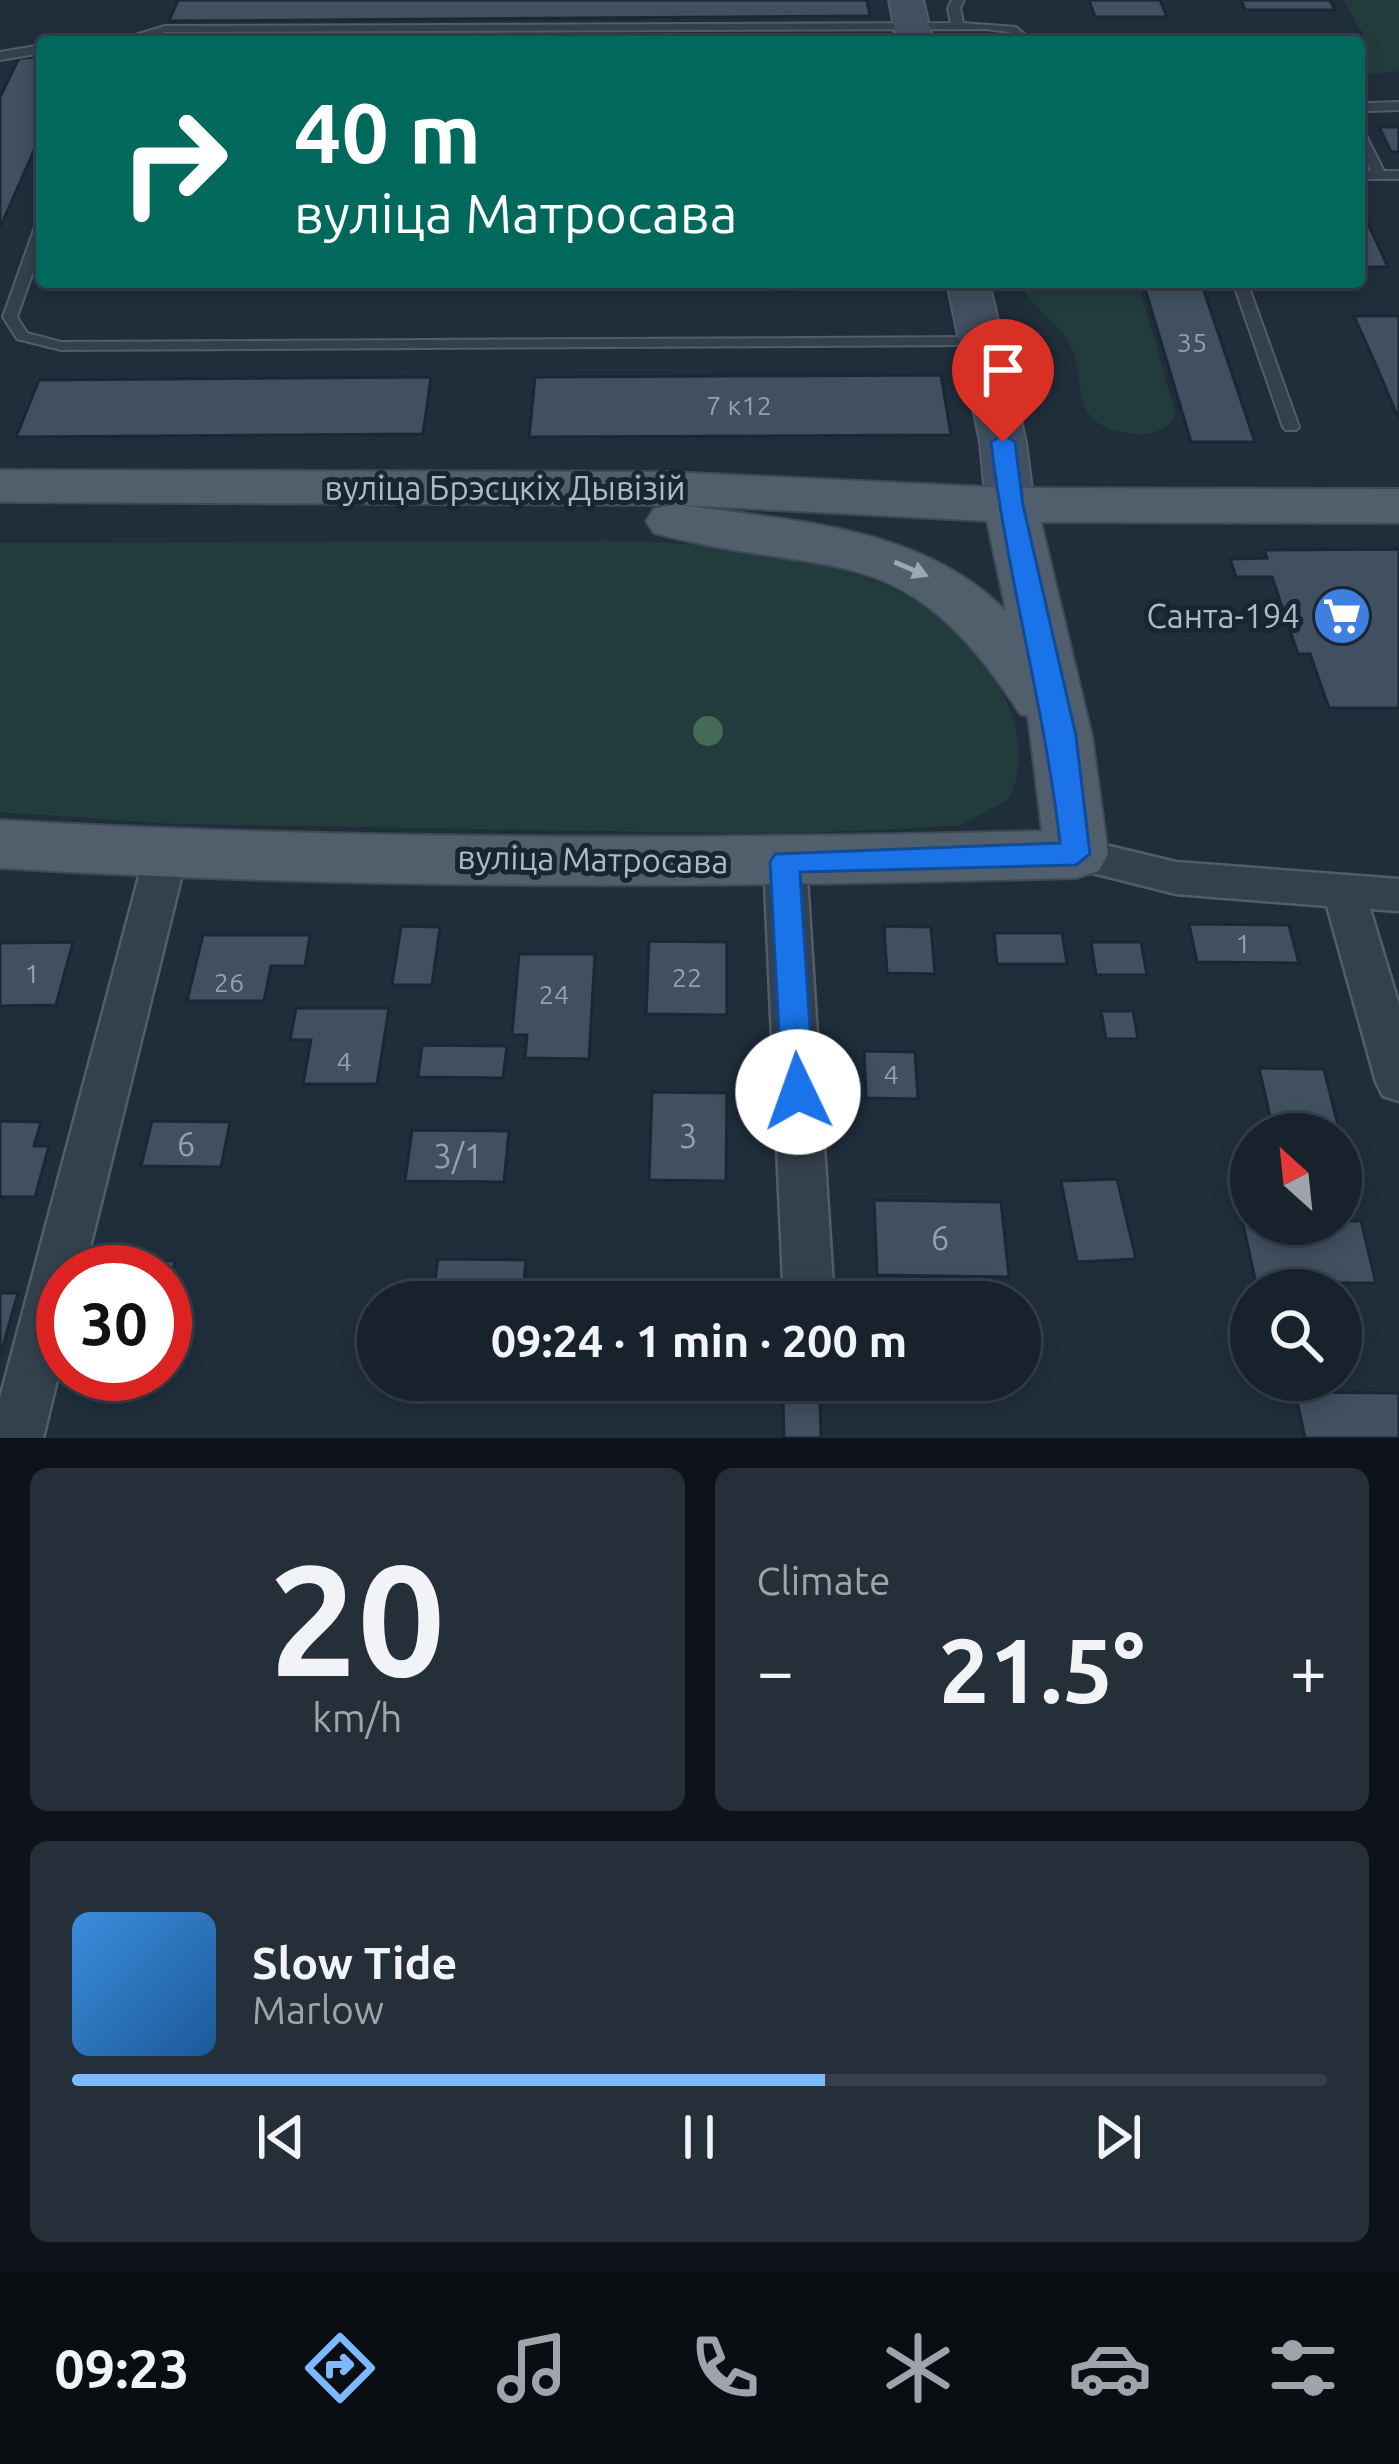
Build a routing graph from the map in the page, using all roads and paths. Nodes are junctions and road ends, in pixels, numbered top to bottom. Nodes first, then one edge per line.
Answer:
1 (958, 0) edge
2 (911, 23) edge
3 (958, 26) junction
4 (136, 36) edge
5 (285, 36) edge
6 (1018, 36) edge
7 (36, 50) edge
8 (0, 56) edge
9 (1369, 106) dead end
10 (1399, 106) edge
11 (1365, 146) edge
12 (1365, 175) edge
13 (1379, 175) junction
14 (1399, 175) edge
15 (36, 244) edge
16 (969, 288) edge
17 (1242, 288) edge
18 (981, 340) junction
19 (1292, 427) dead end
20 (0, 486) edge
21 (671, 504) junction
22 (1010, 505) junction
23 (1399, 506) edge
24 (0, 518) edge
25 (1062, 736) junction
26 (0, 844) edge
27 (166, 854) junction
28 (1076, 854) junction
29 (785, 862) junction
30 (1345, 895) junction
31 (1399, 896) edge
32 (1399, 1082) edge
33 (808, 1281) edge
34 (16, 1438) edge

1 - 3 lane
2 - 3 lane
2 - 5 lane
3 - 6 lane
4 - 5 lane
7 - 8 lane
9 - 10 lane
11 - 13 lane
12 - 13 lane
13 - 14 lane
15 - 18 lane
16 - 18 street
17 - 19 lane
18 - 22 street
20 - 21 main road, вуліца Брэсцкіх Дывізій
21 - 22 main road, вуліца Брэсцкіх Дывізій
21 - 24 main road, вуліца Брэсцкіх Дывізій
21 -> 25 main road
22 - 23 main road, вуліца Брэсцкіх Дывізій
22 - 25 main road
25 - 28 main road
26 - 27 main road, вуліца Матросава
27 - 29 main road, вуліца Матросава
27 - 34 street
28 - 29 main road, вуліца Матросава
28 - 30 street, вуліца Матросава
29 - 33 street
30 - 31 street, вуліца Матросава
30 - 32 street

